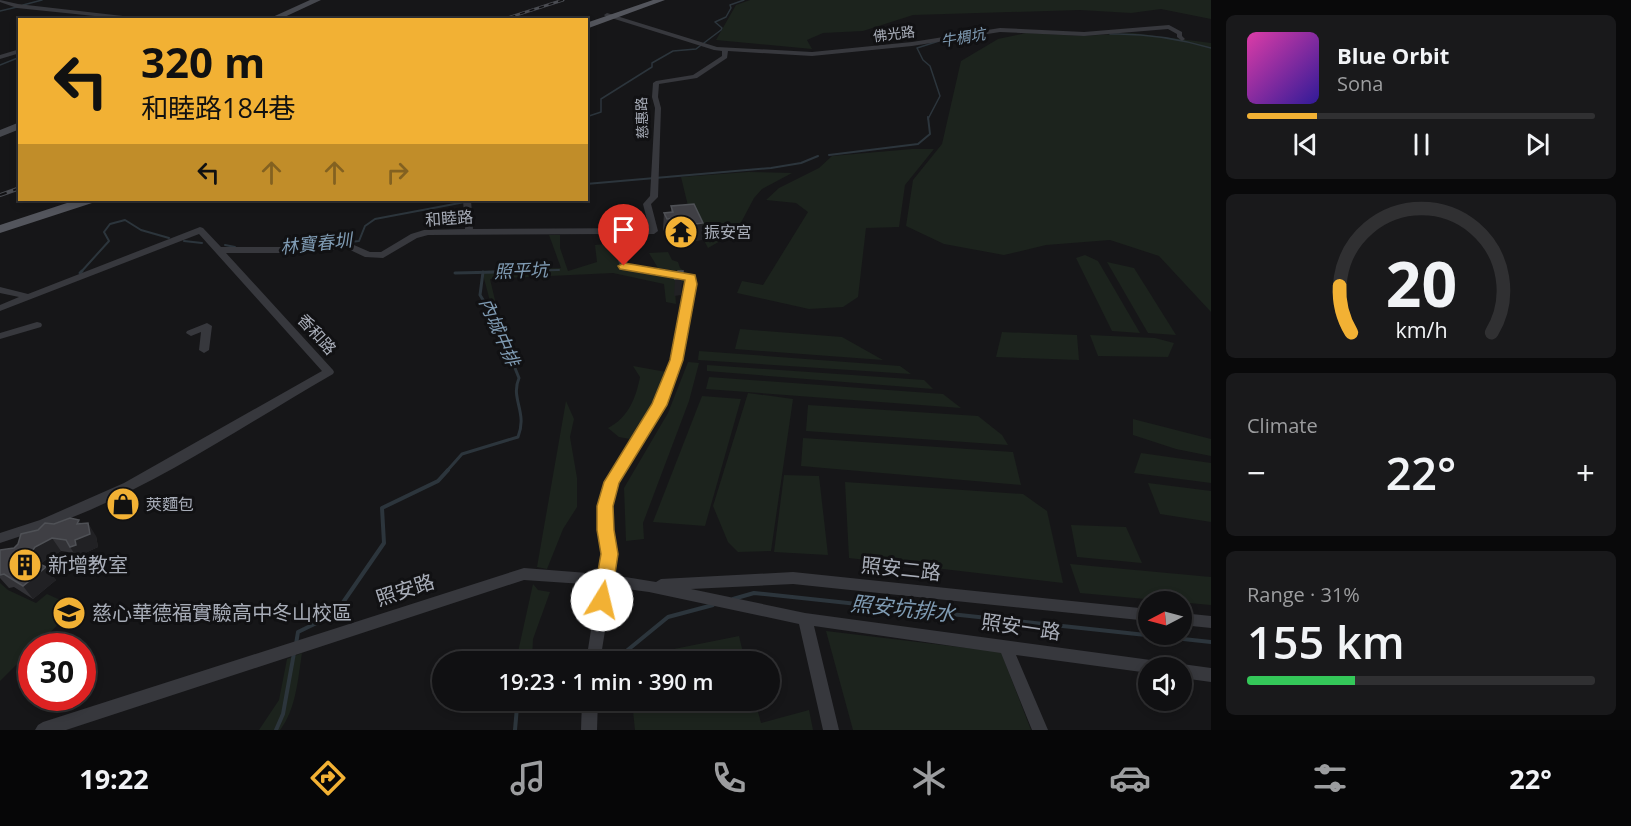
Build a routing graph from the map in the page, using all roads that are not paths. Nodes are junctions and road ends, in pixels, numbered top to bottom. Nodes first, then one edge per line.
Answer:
1 (0, 0) edge
2 (317, 0) edge
3 (650, 0) edge
4 (661, 0) edge
5 (9, 3) junction
6 (19, 4) edge
7 (0, 6) edge
8 (609, 16) junction
9 (122, 18) edge
10 (275, 18) edge
11 (588, 23) edge
12 (1182, 39) dead end
13 (725, 50) junction
14 (18, 52) edge
15 (0, 57) edge
16 (18, 126) edge
17 (0, 134) edge
18 (67, 201) edge
19 (84, 201) edge
20 (467, 201) edge
21 (0, 223) edge
22 (0, 230) edge
23 (470, 231) junction
24 (654, 231) joint
25 (611, 232) junction
26 (219, 250) junction
27 (0, 290) edge
28 (29, 297) junction
29 (0, 308) edge
30 (37, 326) dead end
31 (191, 333) dead end
32 (0, 336) edge
33 (204, 350) dead end
34 (0, 538) edge
35 (605, 580) junction
36 (649, 586) junction
37 (1138, 614) edge
38 (805, 619) junction
39 (1192, 620) edge
40 (1211, 622) edge
41 (1005, 646) junction
42 (595, 651) edge
43 (1138, 665) edge
44 (1192, 672) edge
45 (1211, 675) edge
46 (590, 711) edge
47 (44, 730) edge
48 (589, 730) edge
49 (831, 730) edge
50 (1040, 730) edge

1 - 5 street
2 - 10 street
3 - 8 main road
4 - 8 main road
5 - 6 street
5 - 7 street
6 - 9 street
8 - 11 main road
8 - 13 street, 佛光路
12 - 13 street, 佛光路
13 - 24 street, 慈惠路
14 - 15 street
16 - 17 street
18 - 21 main road
19 - 22 main road
20 - 23 street
23 - 25 street, 和睦路
23 - 26 street, 和睦路
24 - 25 street, 和睦路
25 - 35 street
26 - 28 street, 香和路
26 - 34 street, 香和路
27 - 28 street
28 - 29 street, 香和路
30 - 32 street
31 - 33 street
35 - 36 street, 照安路
35 - 42 street
35 - 47 street, 照安路
36 - 37 street, 照安二路
36 - 38 street, 照安一路
38 - 41 street, 照安一路
38 - 49 street
39 - 40 street
41 - 43 street, 照安一路
41 - 50 street
44 - 45 street
46 - 48 street

